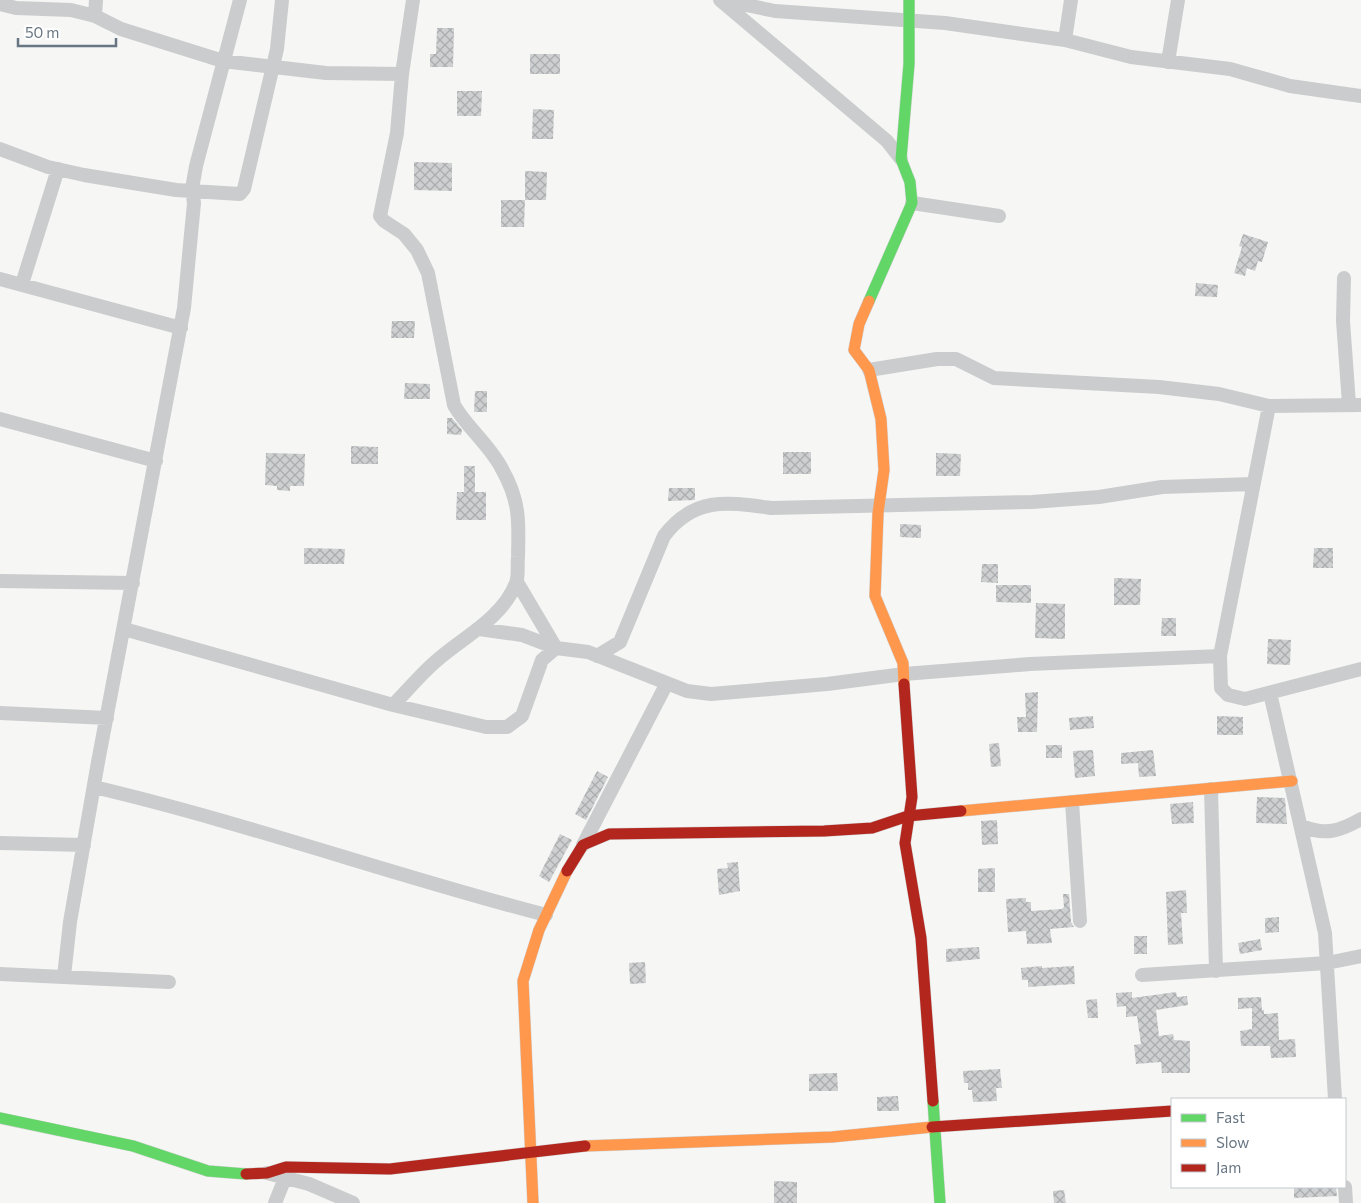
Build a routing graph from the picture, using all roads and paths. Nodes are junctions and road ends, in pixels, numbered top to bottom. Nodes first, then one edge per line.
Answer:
1 (96, 0) edge
2 (240, 0) edge
3 (282, 0) edge
4 (413, 0) edge
5 (720, 0) edge
6 (909, 0) edge
7 (1071, 0) edge
8 (1178, 0) edge
9 (0, 4) edge
10 (775, 5) edge
11 (95, 16) junction
12 (909, 20) junction
13 (1065, 40) junction
14 (223, 60) junction
15 (1168, 62) junction
16 (272, 68) junction
17 (402, 74) junction
18 (1361, 96) edge
19 (0, 149) edge
20 (901, 159) junction
21 (58, 169) junction
22 (192, 189) junction
23 (912, 203) junction
24 (998, 216) dead end
25 (1344, 278) dead end
26 (0, 279) edge
27 (22, 284) junction
28 (180, 328) junction
29 (869, 370) junction
30 (1355, 405) edge
31 (1269, 406) junction
32 (0, 419) edge
33 (156, 461) junction
34 (1252, 484) junction
35 (880, 504) junction
36 (0, 581) edge
37 (517, 582) junction
38 (132, 583) junction
39 (124, 628) junction
40 (479, 629) junction
41 (620, 642) junction
42 (556, 648) junction
43 (597, 656) junction
44 (1220, 656) junction
45 (628, 668) junction
46 (1361, 669) edge
47 (904, 674) junction
48 (667, 683) junction
49 (1270, 693) junction
50 (393, 705) junction
51 (0, 713) edge
52 (107, 718) junction
53 (1292, 781) junction
54 (94, 787) junction
55 (1210, 788) junction
56 (1072, 802) junction
57 (908, 816) junction
58 (1361, 819) edge
59 (1302, 826) junction
60 (0, 843) edge
61 (84, 845) junction
62 (582, 845) junction
63 (546, 915) junction
64 (1080, 921) dead end
65 (1361, 956) edge
66 (1327, 963) junction
67 (1216, 971) junction
68 (0, 974) edge
69 (1142, 975) dead end
70 (64, 976) junction
71 (169, 982) dead end
72 (1334, 1098) edge
73 (1171, 1111) edge
74 (0, 1118) edge
75 (935, 1127) junction
76 (533, 1154) junction
77 (311, 1167) junction
78 (267, 1173) junction
79 (285, 1178) junction
80 (300, 1182) junction
81 (1345, 1188) edge
82 (275, 1203) edge
83 (353, 1203) edge
84 (533, 1203) edge
85 (940, 1203) edge
86 (1346, 1203) edge

1 - 11 street
2 - 14 street
3 - 16 street
4 - 17 street
5 - 10 street
5 - 20 street
6 - 12 street
7 - 13 street
8 - 15 street
9 - 11 street
10 - 12 street
11 - 14 street
12 - 13 street
12 - 20 street
13 - 15 street
14 - 16 street
14 - 22 street
15 - 18 street
16 - 17 street
16 - 22 street
17 - 37 street
19 - 21 street
20 - 23 street
21 - 22 street
21 - 27 street
22 - 28 street
23 - 24 street
23 - 29 street
25 - 30 street
26 - 27 street
27 - 28 street
28 - 33 street
29 - 31 street
29 - 35 street
30 - 31 street
31 - 34 street
32 - 33 street
33 - 38 street
34 - 35 street
34 - 44 street
35 - 41 street
35 - 47 street
36 - 38 street
37 - 40 street
37 - 42 street
38 - 39 street
39 - 50 street
39 - 52 street
40 - 42 street
40 - 50 street
41 - 43 street
41 - 45 street
42 - 43 street
42 - 50 street
43 - 45 street
44 - 47 street
44 - 49 street
45 - 48 street
46 - 49 street
47 - 48 street
47 - 57 street
48 - 62 street
49 - 53 street
51 - 52 street
52 - 54 street
53 - 55 street
53 - 59 street
54 - 61 street
54 - 63 street
55 - 56 street
55 - 67 street
56 - 57 street
56 - 64 street
57 - 62 street
57 - 75 street
58 - 59 street
59 - 66 street
60 - 61 street
61 - 70 street
62 - 63 street
63 - 76 street
65 - 66 street
66 - 67 street
66 - 72 street
67 - 69 street
68 - 70 street
70 - 71 street
73 - 75 street
74 - 78 street
75 - 76 street
75 - 85 street
76 - 77 street
76 - 84 street
77 - 78 street
77 - 80 street
78 - 79 street
79 - 80 street
79 - 82 street
80 - 83 street
81 - 86 street

